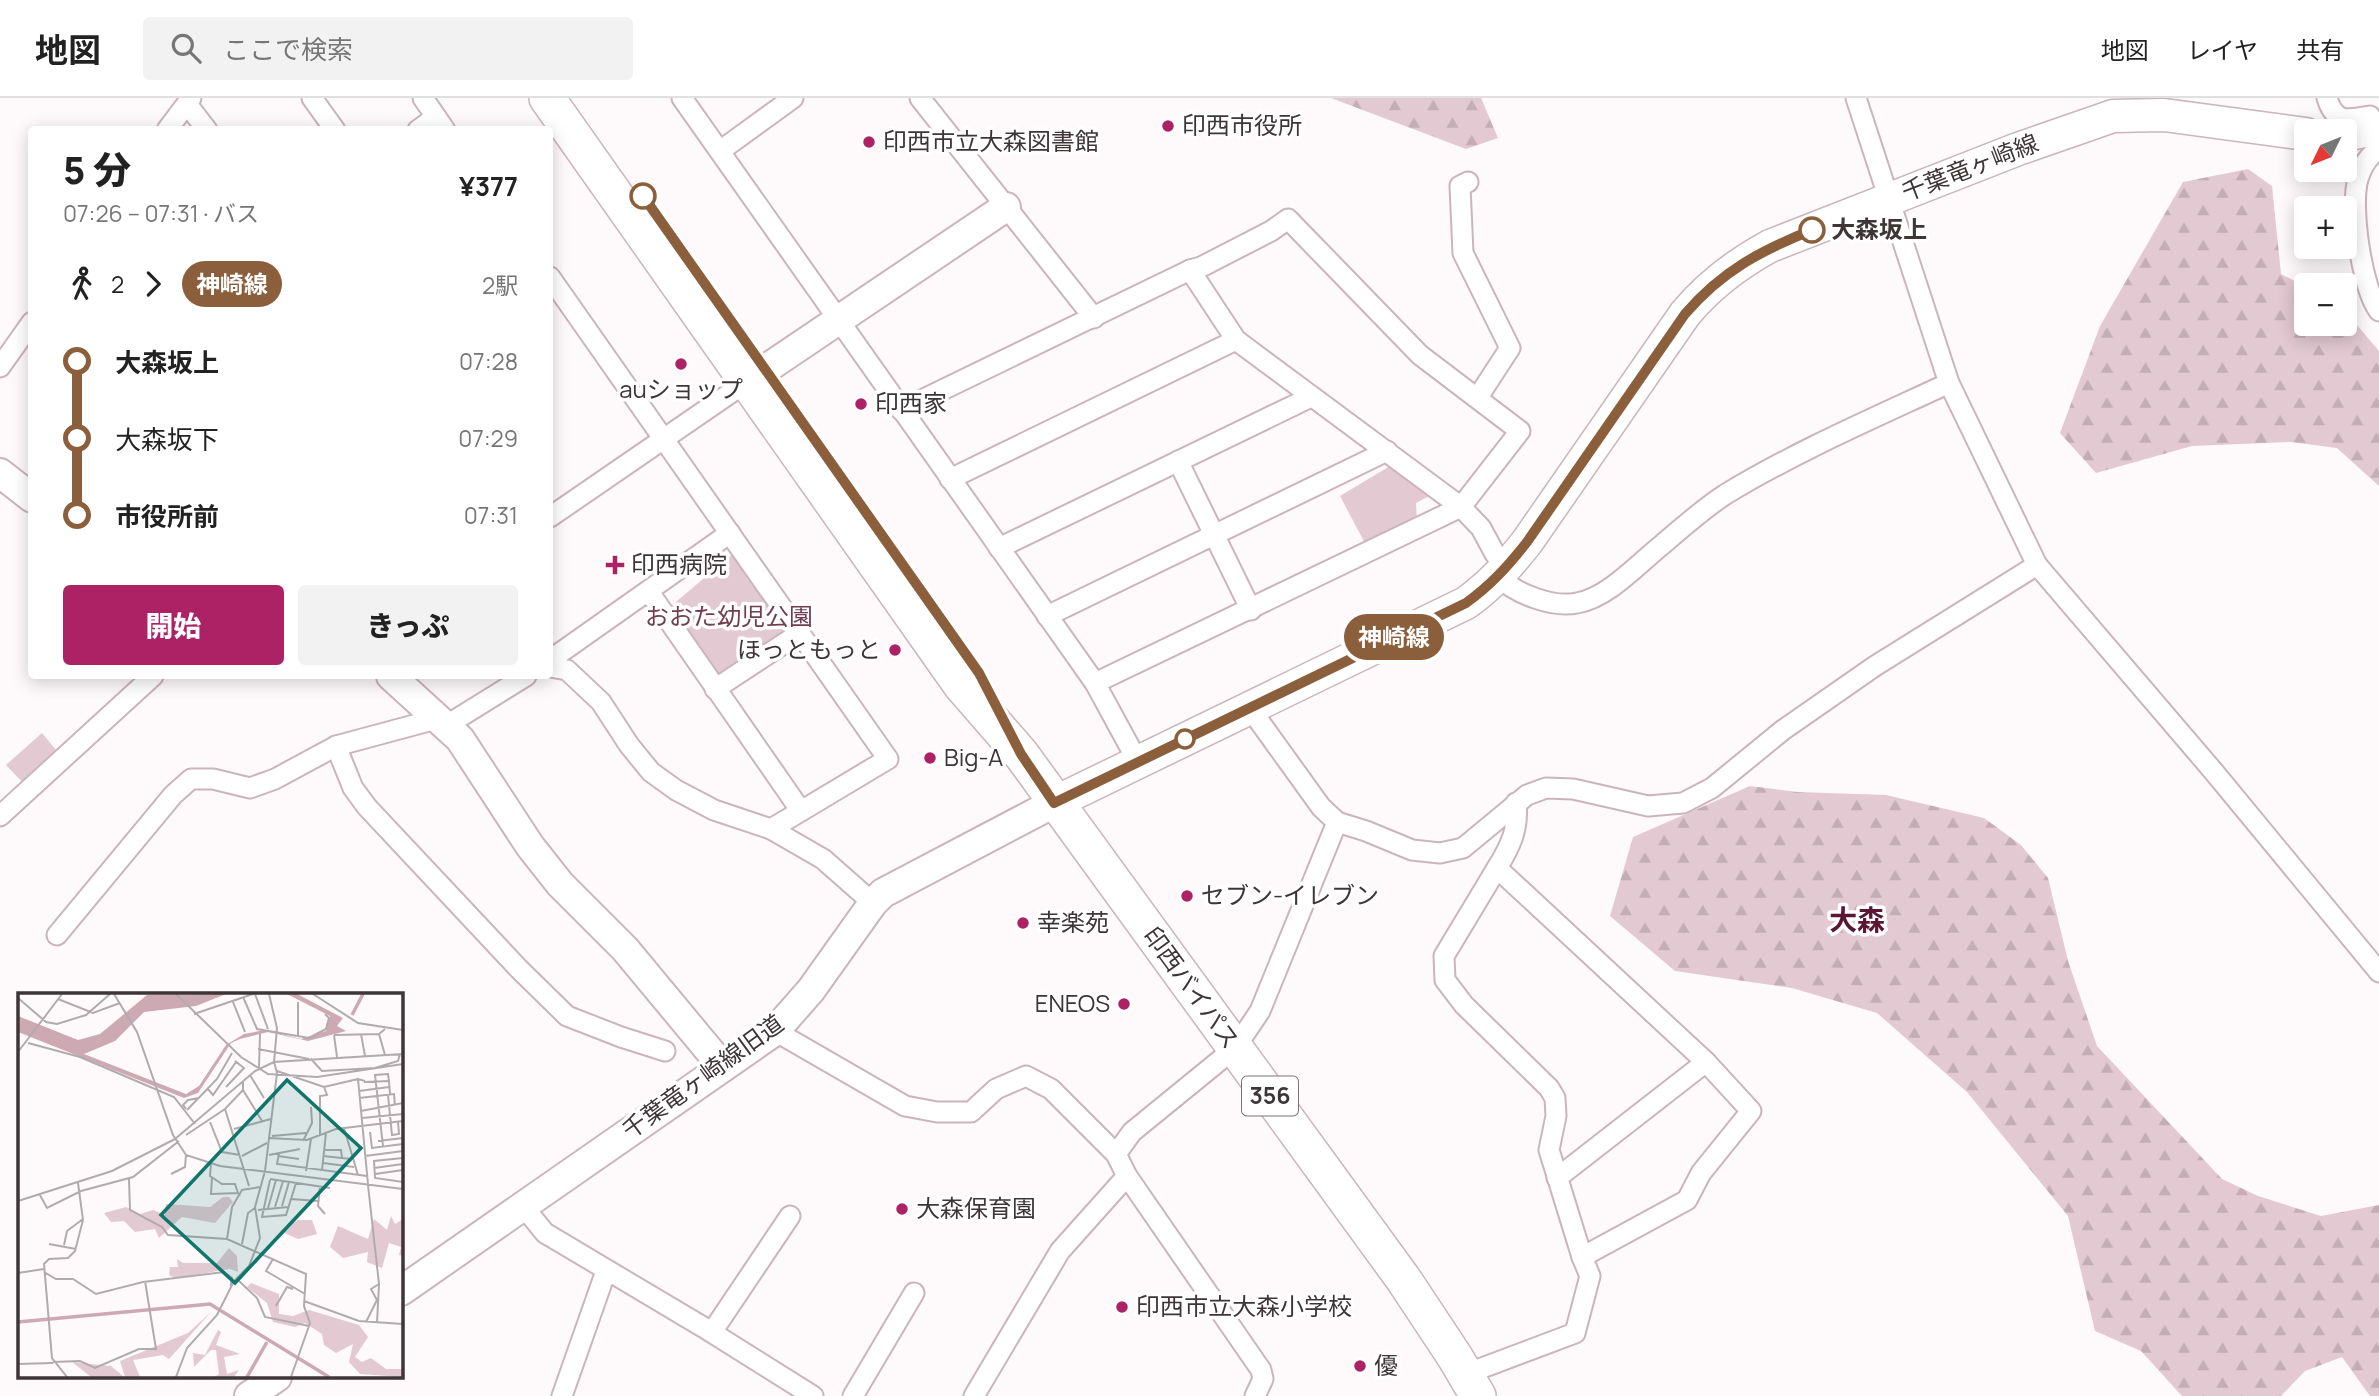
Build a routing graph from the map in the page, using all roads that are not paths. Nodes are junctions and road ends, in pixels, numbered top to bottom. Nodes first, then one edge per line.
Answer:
1 (312, 98) edge
2 (423, 98) edge
3 (547, 98) edge
4 (574, 98) edge
5 (682, 98) edge
6 (793, 98) edge
7 (919, 98) edge
8 (1856, 98) edge
9 (2327, 98) edge
10 (189, 101) edge
11 (2379, 114) edge
12 (441, 123) edge
13 (170, 126) edge
14 (205, 126) edge
15 (332, 126) edge
16 (2379, 128) edge
17 (2294, 132) edge
18 (2357, 133) edge
19 (2379, 149) edge
20 (720, 151) junction
21 (1468, 182) dead end
22 (1889, 199) junction
23 (1006, 207) junction
24 (1190, 270) junction
25 (553, 282) edge
26 (2379, 311) edge
27 (1094, 318) junction
28 (838, 320) junction
29 (28, 328) edge
30 (1236, 340) junction
31 (0, 368) edge
32 (757, 376) junction
33 (1950, 383) junction
34 (1311, 397) junction
35 (1478, 397) junction
36 (901, 410) junction
37 (664, 438) junction
38 (1387, 451) junction
39 (1178, 461) junction
40 (0, 473) edge
41 (950, 480) junction
42 (28, 495) edge
43 (1461, 507) junction
44 (553, 515) edge
45 (730, 533) junction
46 (1215, 535) junction
47 (999, 548) junction
48 (2037, 565) junction
49 (1503, 573) junction
50 (649, 592) junction
51 (1251, 610) junction
52 (1046, 616) junction
53 (800, 633) junction
54 (553, 658) edge
55 (553, 668) edge
56 (150, 679) edge
57 (394, 679) edge
58 (521, 679) edge
59 (1095, 684) junction
60 (715, 690) junction
61 (1249, 707) junction
62 (443, 722) junction
63 (336, 746) junction
64 (1138, 762) junction
65 (1054, 803) junction
66 (1516, 803) junction
67 (801, 811) junction
68 (0, 816) edge
69 (1337, 822) junction
70 (771, 829) junction
71 (1496, 868) junction
72 (873, 903) junction
73 (57, 935) dead end
74 (2379, 971) edge
75 (775, 1031) junction
76 (1235, 1048) junction
77 (665, 1051) dead end
78 (1706, 1062) junction
79 (723, 1067) junction
80 (1116, 1154) junction
81 (1127, 1176) junction
82 (1557, 1178) junction
83 (522, 1205) junction
84 (790, 1216) dead end
85 (1582, 1257) junction
86 (606, 1271) junction
87 (402, 1290) edge
88 (914, 1293) dead end
89 (712, 1332) junction
90 (276, 1378) edge
91 (1472, 1385) edge
92 (249, 1396) edge
93 (562, 1396) edge
94 (813, 1396) edge
95 (853, 1396) edge
96 (974, 1396) edge
97 (1255, 1396) edge

1 - 15 street
2 - 12 street
3 - 32 highway, 印西バイパス / 356
4 - 32 highway, 印西バイパス / 356
5 - 20 street
6 - 20 street
7 - 23 street
8 - 22 street
9 - 11 street
10 - 13 street
10 - 14 street
16 - 18 main road
17 - 22 main road, 千葉竜ヶ崎線
19 - 26 street
20 - 28 street
21 - 35 street
22 - 33 street
22 - 49 main road, 千葉竜ヶ崎線
23 - 27 street
23 - 28 street
24 - 27 street
24 - 30 street
24 - 35 street
25 - 37 street
27 - 36 street
28 - 32 street
28 - 36 street
29 - 31 street
30 - 34 street
30 - 41 street
32 - 37 street
32 - 65 highway, 印西バイパス / 356
33 - 48 street
33 - 49 street
34 - 38 street
34 - 39 street
35 - 43 street
36 - 41 street
37 - 44 street
37 - 45 street
38 - 43 street
38 - 46 street
39 - 46 street
39 - 47 street
40 - 42 street
41 - 47 street
43 - 49 street
43 - 51 street
45 - 50 street
45 - 53 street
46 - 51 street
46 - 52 street
47 - 52 street
48 - 66 street
48 - 74 street
49 - 61 main road, 千葉竜ヶ崎線
50 - 54 street
50 - 60 street
51 - 59 street
52 - 59 street
53 - 60 street
53 - 67 street
55 - 70 street
56 - 68 street
57 - 62 street
58 - 62 street
59 - 64 street
60 - 67 street
61 - 64 main road, 千葉竜ヶ崎線
61 - 69 street
62 - 63 street
62 - 79 street
63 - 73 street
63 - 77 street
64 - 65 main road, 千葉竜ヶ崎線
65 - 72 street, 千葉竜ヶ崎線旧道
65 - 76 highway, 印西バイパス / 356
66 - 69 street
66 - 71 street
67 - 70 street
69 - 76 street
70 - 72 street
71 - 78 street
71 - 82 street
72 - 75 street, 千葉竜ヶ崎線旧道
75 - 79 street, 千葉竜ヶ崎線旧道
75 - 80 street
76 - 80 street
76 - 91 highway, 印西バイパス / 356
78 - 82 street
78 - 85 street
79 - 83 street, 千葉竜ヶ崎線旧道
80 - 81 street
81 - 96 street
81 - 97 street
82 - 85 street
83 - 86 street
83 - 87 street, 千葉竜ヶ崎線旧道
84 - 89 street
85 - 91 street
86 - 89 street
86 - 93 street
88 - 95 street
89 - 94 street
90 - 92 street

